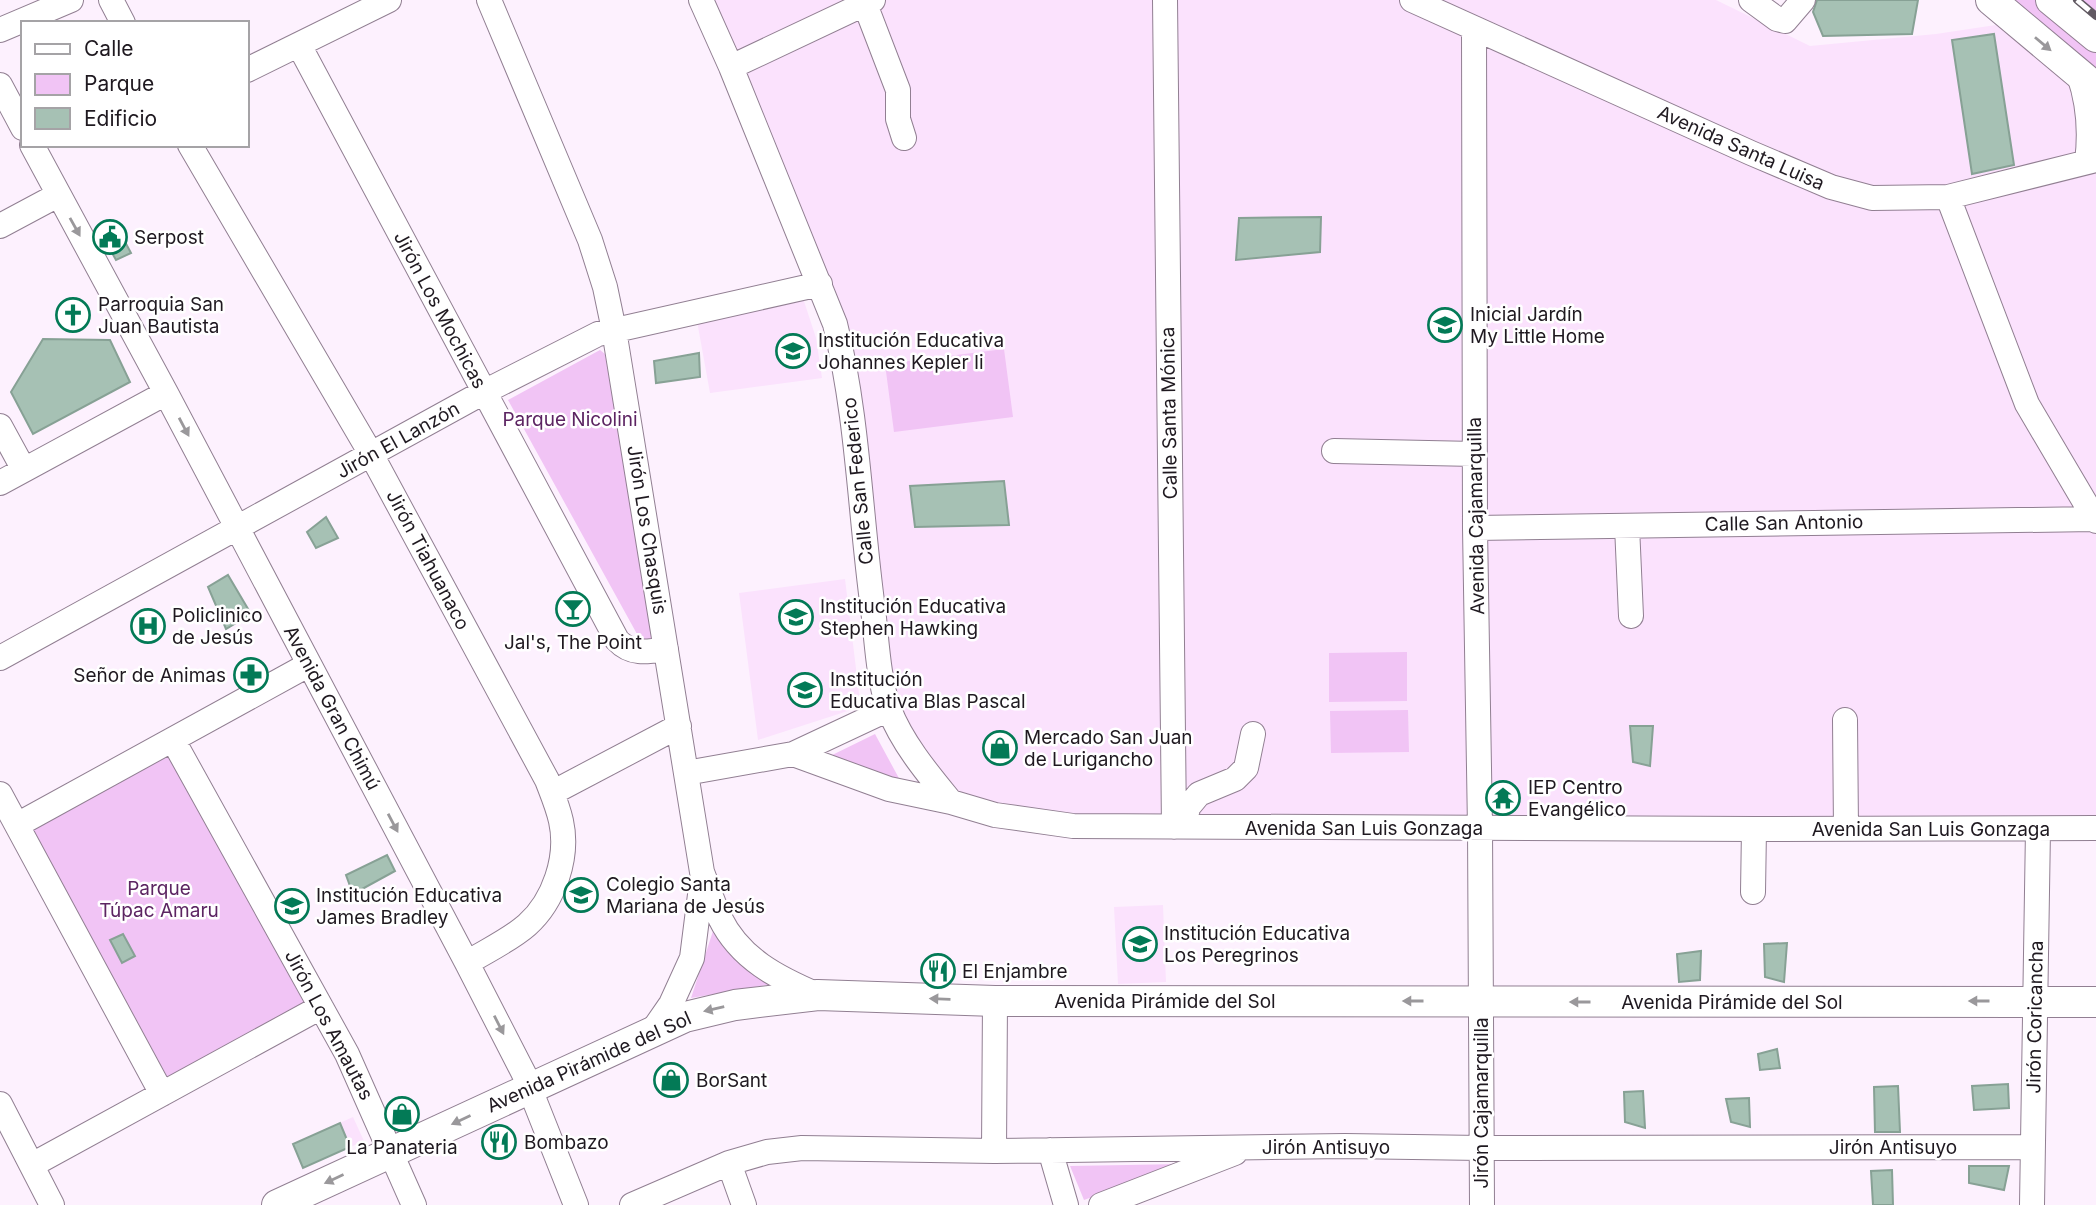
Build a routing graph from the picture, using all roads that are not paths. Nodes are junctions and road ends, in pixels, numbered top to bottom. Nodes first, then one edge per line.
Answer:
1 (71, 0) edge
2 (111, 0) edge
3 (389, 0) edge
4 (489, 0) edge
5 (701, 0) edge
6 (1165, 0) edge
7 (1412, 0) edge
8 (1751, 0) edge
9 (1803, 0) edge
10 (1992, 0) edge
11 (2051, 0) edge
12 (869, 2) edge
13 (21, 21) edge
14 (21, 21) edge
15 (122, 21) edge
16 (0, 30) edge
17 (1474, 30) junction
18 (2096, 37) edge
19 (299, 44) junction
20 (731, 67) junction
21 (248, 70) edge
22 (2088, 81) edge
23 (0, 85) edge
24 (21, 124) edge
25 (904, 138) dead end
26 (33, 147) edge
27 (191, 147) edge
28 (2091, 161) edge
29 (58, 195) junction
30 (1948, 197) junction
31 (0, 226) edge
32 (820, 284) junction
33 (614, 330) junction
34 (484, 392) junction
35 (166, 393) junction
36 (0, 426) edge
37 (1334, 451) dead end
38 (371, 454) junction
39 (1475, 454) junction
40 (24, 470) junction
41 (0, 483) edge
42 (2095, 520) edge
43 (1627, 526) junction
44 (1475, 528) junction
45 (237, 529) junction
46 (1631, 616) dead end
47 (666, 649) junction
48 (0, 658) edge
49 (308, 665) junction
50 (890, 709) junction
51 (1845, 720) dead end
52 (679, 726) junction
53 (1253, 734) dead end
54 (173, 740) junction
55 (793, 754) junction
56 (686, 773) junction
57 (552, 793) junction
58 (0, 794) edge
59 (951, 802) junction
60 (16, 825) junction
61 (1178, 827) junction
62 (1480, 828) junction
63 (1846, 828) junction
64 (2096, 828) edge
65 (1754, 829) junction
66 (2038, 829) junction
67 (702, 872) junction
68 (1753, 892) dead end
69 (467, 963) junction
70 (818, 995) junction
71 (995, 1001) junction
72 (2035, 1001) junction
73 (1481, 1002) junction
74 (2096, 1002) edge
75 (321, 1007) junction
76 (653, 1031) junction
77 (530, 1088) junction
78 (162, 1094) junction
79 (0, 1104) edge
80 (2032, 1147) junction
81 (1249, 1148) junction
82 (1481, 1148) junction
83 (1050, 1150) junction
84 (994, 1151) junction
85 (391, 1152) junction
86 (729, 1163) junction
87 (32, 1165) junction
88 (52, 1205) edge
89 (277, 1205) edge
90 (414, 1205) edge
91 (576, 1205) edge
92 (632, 1205) edge
93 (744, 1205) edge
94 (1066, 1205) edge
95 (1101, 1205) edge
96 (1482, 1205) edge
97 (2032, 1205) edge

1 - 13 street
2 - 15 street
3 - 19 street
4 - 33 street, Jirón Los Chasquis
5 - 20 street, Calle San Federico
6 - 61 street, Calle Santa Mónica
7 - 17 street, Avenida Santa Luisa
8 - 9 street
10 -> 22 main road
11 - 18 main road
12 - 20 street
12 - 25 street
14 - 16 street
17 - 30 street, Avenida Santa Luisa
17 - 39 street, Avenida Cajamarquilla
19 - 21 street
19 - 34 street, Jirón Los Mochicas
20 - 32 street, Calle San Federico
22 - 28 street, Avenida Santa Luisa
23 - 24 street
26 - 29 street, Avenida Gran Chimú
27 - 38 street, Jirón Tiahuanaco
28 - 30 street, Avenida Santa Luisa
29 - 31 street
29 -> 35 street, Avenida Gran Chimú
30 - 42 street
32 - 33 street, Jirón El Lanzón
32 - 50 street, Calle San Federico
33 - 34 street, Jirón El Lanzón
33 - 47 street, Jirón Los Chasquis
34 - 38 street, Jirón El Lanzón
34 - 47 street, Jirón Los Mochicas
35 - 40 street
35 -> 45 street, Avenida Gran Chimú
36 - 40 street
37 - 39 street
38 - 45 street, Jirón El Lanzón
38 - 57 street, Jirón Tiahuanaco
39 - 44 street, Avenida Cajamarquilla
40 - 41 street
42 - 43 street, Calle San Antonio
43 - 44 street, Calle San Antonio
43 - 46 street
44 - 62 street, Avenida Cajamarquilla
45 - 48 street, Jirón El Lanzón
45 - 49 street, Avenida Gran Chimú
47 - 52 street, Jirón Los Chasquis
49 - 54 street
49 -> 69 street, Avenida Gran Chimú
50 - 55 street
50 - 59 street, Calle San Federico
51 - 63 street
52 - 56 street, Jirón Los Chasquis
52 - 57 street
53 - 61 street
54 - 60 street
54 - 75 street, Jirón Los Amautas
55 - 56 street
55 - 59 street, Avenida San Luis Gonzaga
56 - 67 street, Jirón Los Chasquis
57 - 69 street, Jirón Tiahuanaco
58 - 60 street
59 - 61 street, Avenida San Luis Gonzaga
60 - 78 street
61 - 62 street, Avenida San Luis Gonzaga
62 - 65 street, Avenida San Luis Gonzaga
62 - 73 street, Avenida Cajamarquilla
63 - 65 street, Avenida San Luis Gonzaga
63 - 66 street, Avenida San Luis Gonzaga
64 - 66 street, Avenida San Luis Gonzaga
65 - 68 street
66 - 72 street, Jirón Coricancha
67 - 70 street, Jirón Los Chasquis
67 - 76 street, Jirón Los Chasquis
69 -> 77 street, Avenida Gran Chimú
71 -> 70 main road, Avenida Pirámide del Sol
70 -> 76 main road, Avenida Pirámide del Sol
73 -> 71 main road, Avenida Pirámide del Sol
71 - 84 street
72 -> 73 main road, Avenida Pirámide del Sol
72 - 74 main road, Avenida Pirámide del Sol
72 - 80 street, Jirón Coricancha
73 - 82 street, Jirón Cajamarquilla
75 - 78 street
75 - 85 street, Jirón Los Amautas
76 - 77 main road, Avenida Pirámide del Sol
77 -> 85 main road, Avenida Pirámide del Sol
77 - 91 street, Avenida Gran Chimú
78 - 87 street
79 - 87 street
80 - 82 street, Jirón Antisuyo
80 - 97 street, Jirón Coricancha
81 - 82 street, Jirón Antisuyo
81 - 83 street, Jirón Antisuyo
81 - 95 street
82 - 96 street, Jirón Cajamarquilla
83 - 84 street, Jirón Antisuyo
83 - 94 street
84 - 86 street, Jirón Antisuyo
85 -> 89 main road, Avenida Pirámide del Sol
85 - 90 street, Jirón Los Amautas
86 - 92 street, Jirón Antisuyo
86 - 93 street
87 - 88 street

